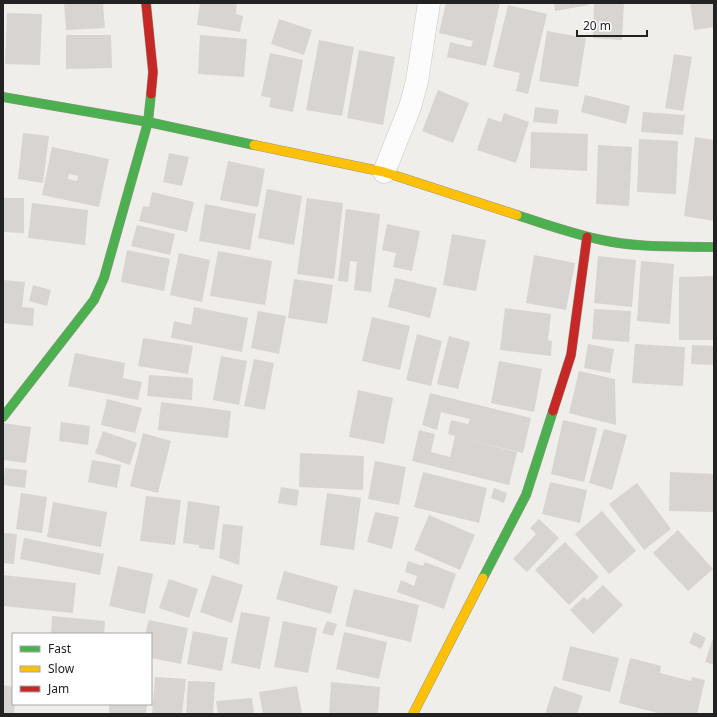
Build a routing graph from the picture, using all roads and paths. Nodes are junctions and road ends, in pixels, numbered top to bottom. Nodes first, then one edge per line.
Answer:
1 (146, 3) edge
2 (429, 3) edge
3 (3, 97) edge
4 (148, 122) junction
5 (384, 172) junction
6 (587, 237) junction
7 (714, 247) edge
8 (3, 417) edge
9 (413, 714) edge

1 - 4 street
2 - 5 street
3 - 4 street
4 - 5 street
4 - 8 street
5 - 6 street
6 - 7 street
6 - 9 street

